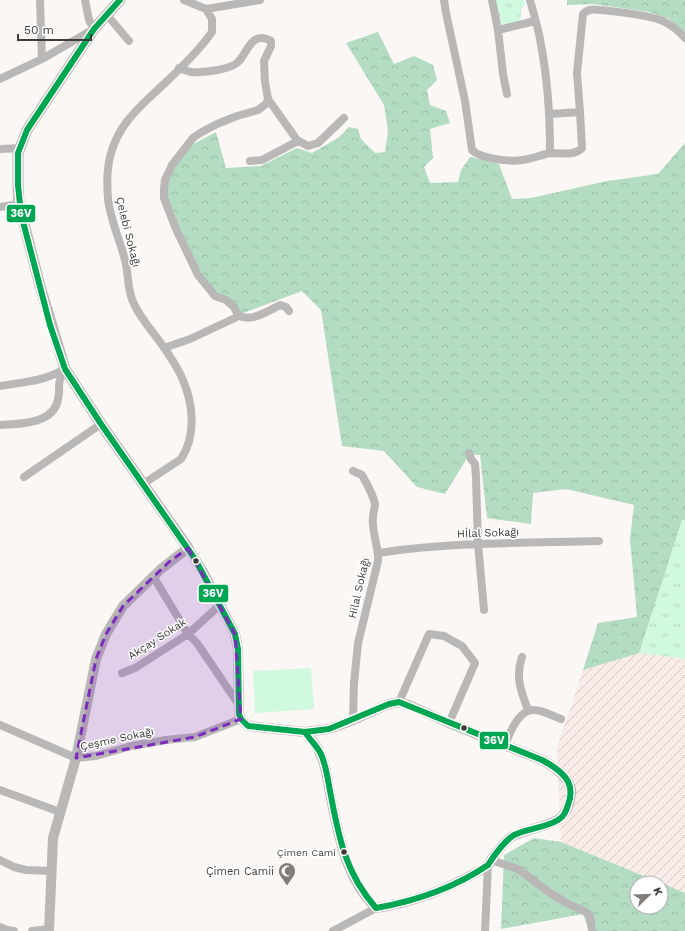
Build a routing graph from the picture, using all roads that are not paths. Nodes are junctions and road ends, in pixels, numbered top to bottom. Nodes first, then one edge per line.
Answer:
1 (40, 0) edge
2 (85, 0) edge
3 (120, 0) edge
4 (184, 0) edge
5 (260, 0) edge
6 (444, 0) edge
7 (492, 0) edge
8 (530, 0) edge
9 (206, 9) junction
10 (107, 15) junction
11 (535, 22) junction
12 (94, 29) junction
13 (498, 30) junction
14 (685, 38) edge
15 (129, 41) dead end
16 (42, 59) junction
17 (179, 68) junction
18 (0, 79) edge
19 (507, 94) dead end
20 (268, 99) junction
21 (580, 112) junction
22 (550, 114) junction
23 (344, 118) dead end
24 (298, 141) junction
25 (21, 148) junction
26 (0, 150) edge
27 (550, 153) junction
28 (250, 161) dead end
29 (19, 204) junction
30 (0, 207) edge
31 (289, 311) dead end
32 (238, 314) junction
33 (164, 348) junction
34 (65, 369) junction
35 (0, 386) edge
36 (102, 424) junction
37 (0, 425) edge
38 (469, 453) dead end
39 (353, 471) dead end
40 (24, 477) dead end
41 (143, 484) junction
42 (599, 541) dead end
43 (478, 544) junction
44 (188, 548) junction
45 (378, 553) junction
46 (153, 576) junction
47 (220, 605) junction
48 (484, 610) dead end
49 (188, 634) junction
50 (522, 657) dead end
51 (122, 673) dead end
52 (399, 702) junction
53 (239, 705) junction
54 (528, 710) junction
55 (241, 719) junction
56 (561, 719) dead end
57 (353, 720) junction
58 (449, 723) junction
59 (0, 725) edge
60 (305, 732) junction
61 (505, 745) junction
62 (76, 758) junction
63 (0, 790) edge
64 (60, 812) junction
65 (0, 860) edge
66 (490, 862) junction
67 (51, 871) junction
68 (376, 908) junction
69 (0, 927) edge
70 (49, 930) edge
71 (14, 931) edge
72 (32, 931) edge
73 (332, 931) edge
74 (485, 931) edge
75 (592, 931) edge

1 - 16 street
2 - 12 street
3 - 10 main road
4 - 9 street
5 - 9 street
6 - 27 street
7 - 13 street
8 - 11 street
9 - 17 street, Çelebi Sokağı
10 - 12 main road
10 - 15 street
11 - 13 street
11 - 22 street
12 - 16 street
12 - 25 main road
13 - 19 street
14 - 21 street
16 - 18 street
17 - 20 street
17 - 33 street, Çelebi Sokağı
20 - 24 street
20 - 32 street
21 - 22 street
21 - 27 street
22 - 27 street
23 - 24 street
24 - 28 street
25 - 26 street
25 - 29 main road
29 - 30 street
29 - 34 main road
31 - 32 street
32 - 33 street
33 - 41 street, Çelebi Sokağı
34 - 35 street
34 - 36 main road
34 - 37 street
36 - 40 street
36 - 41 main road
38 - 43 street
39 - 45 street, Hilal Sokağı
41 - 44 main road
42 - 43 street, Hİlal Sokağı
43 - 45 street, Hİlal Sokağı
43 - 48 street
44 - 46 street
44 - 47 street
45 - 57 street, Hilal Sokağı
46 - 49 street
46 - 62 street
47 - 49 street, Akçay Sokak
47 - 53 street
49 - 51 street, Akçay Sokak
49 - 53 street
50 - 54 street
52 - 57 street
52 - 58 street
52 - 58 street
53 - 55 street
54 - 56 street
54 - 61 street
55 - 60 street
55 - 62 street, Çeşme Sokağı
57 - 60 street
58 - 61 street
59 - 62 street, Çeşme Sokağı
60 - 68 street
61 - 66 street
62 - 64 street
63 - 64 street
64 - 67 street
65 - 67 street
66 - 68 street
66 - 74 street
66 - 75 street
67 - 70 street
68 - 73 street
69 - 71 street
70 - 72 street

